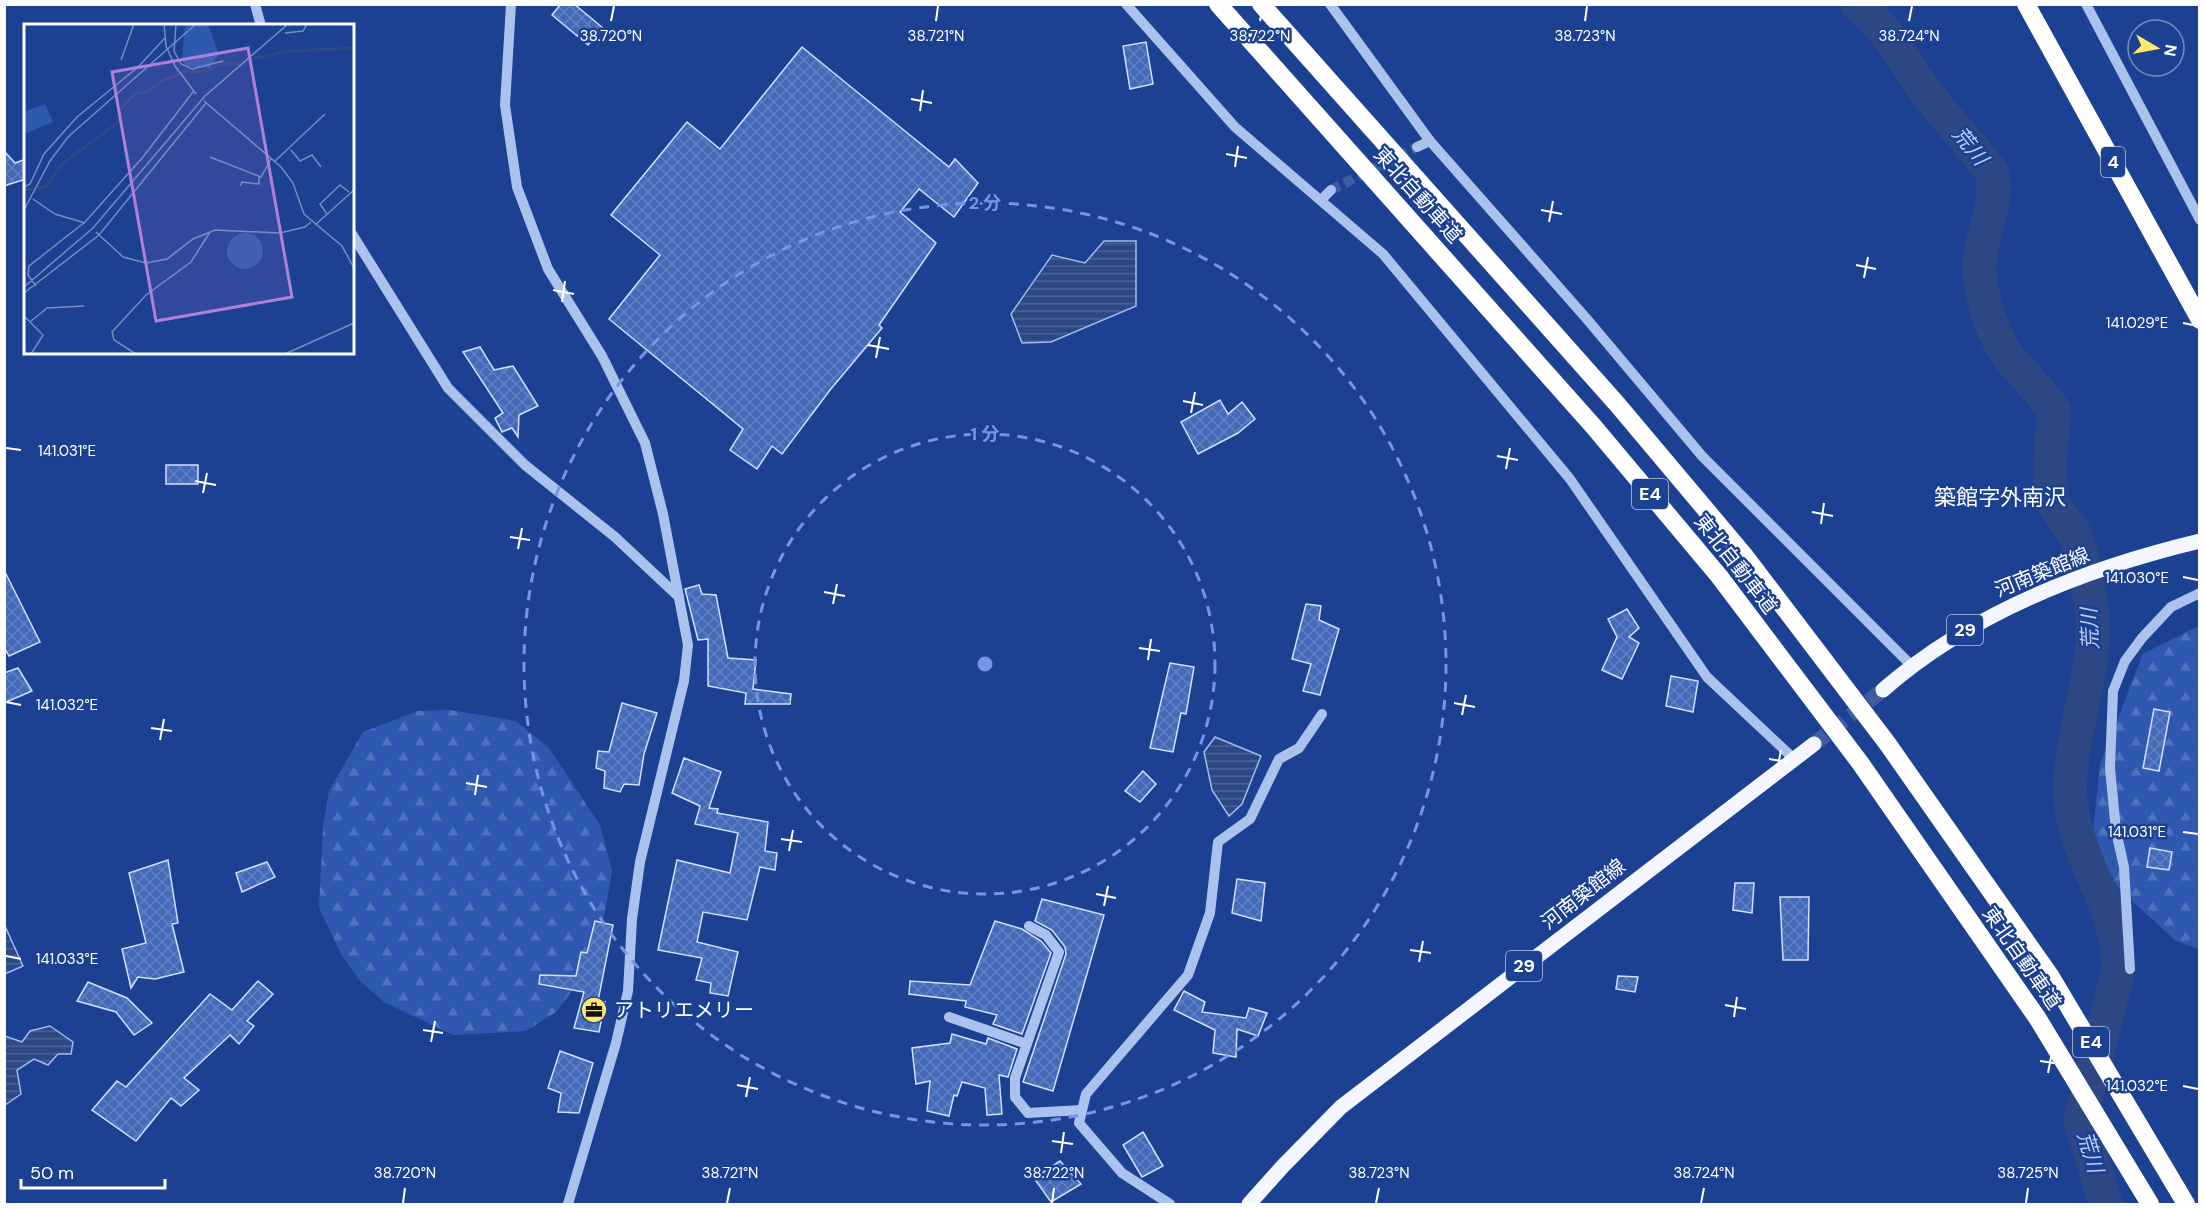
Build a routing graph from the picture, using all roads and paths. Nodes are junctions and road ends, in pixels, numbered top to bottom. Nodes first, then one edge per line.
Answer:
1 (255, 4) edge
2 (511, 4) edge
3 (1126, 4) edge
4 (1218, 4) edge
5 (1262, 4) edge
6 (1330, 4) edge
7 (2026, 4) edge
8 (2086, 4) edge
9 (260, 24) edge
10 (1430, 141) junction
11 (1417, 147) tunnel mouth
12 (1331, 190) tunnel mouth
13 (1321, 200) junction
14 (2199, 220) edge
15 (354, 237) edge
16 (2199, 320) edge
17 (2199, 541) edge
18 (2199, 594) edge
19 (679, 597) junction
20 (1911, 665) junction
21 (1883, 690) tunnel mouth
22 (1322, 714) dead end
23 (1814, 744) tunnel mouth
24 (1793, 758) junction
25 (1029, 926) dead end
26 (2130, 969) dead end
27 (949, 1017) dead end
28 (1027, 1044) junction
29 (1082, 1110) junction
30 (568, 1204) edge
31 (1170, 1204) edge
32 (1249, 1204) edge
33 (2150, 1204) edge
34 (2186, 1204) edge

1 - 9 street
2 - 19 street
3 - 13 street
4 - 33 highway, 東北自動車道 / E4
5 - 34 highway, 東北自動車道 / E4
6 - 10 street
7 - 16 highway, 4
8 - 14 street
10 - 11 street
10 - 20 street
12 - 13 street
13 - 24 street
15 - 19 street
17 - 20 main road, 河南築館線 / 29
18 - 26 street
19 - 30 street
20 - 21 main road, 河南築館線 / 29
22 - 29 street
23 - 24 main road, 河南築館線 / 29
24 - 32 main road, 河南築館線 / 29
25 - 28 street
27 - 28 street
28 - 29 street
29 - 31 street

